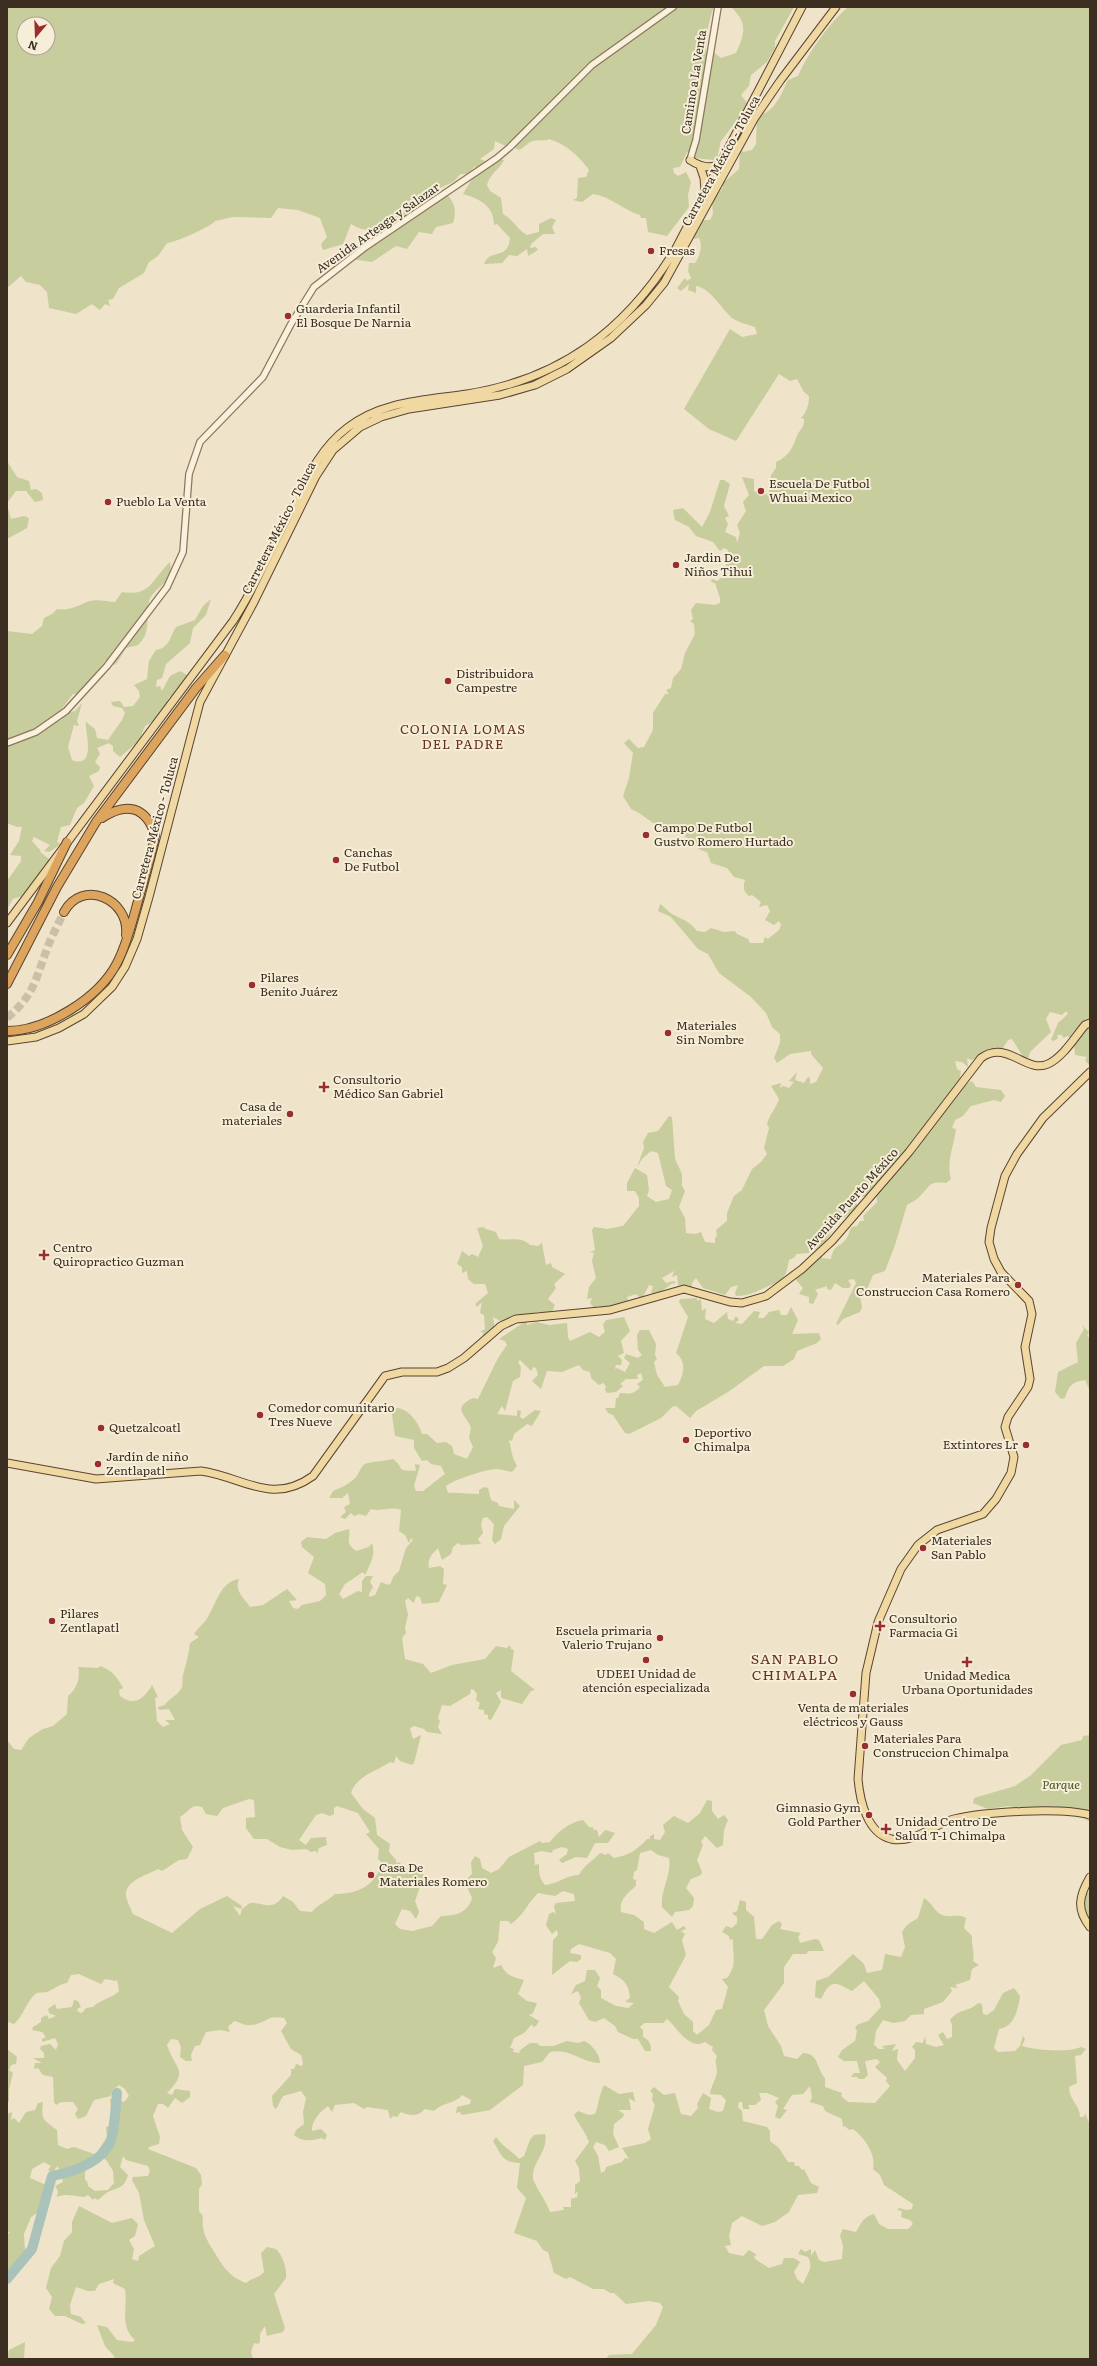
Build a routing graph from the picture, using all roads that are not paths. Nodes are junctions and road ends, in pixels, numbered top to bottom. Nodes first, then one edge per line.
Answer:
1 (673, 7) edge
2 (718, 7) edge
3 (802, 7) edge
4 (834, 8) edge
5 (690, 160) joint
6 (720, 164) junction
7 (700, 166) junction
8 (705, 193) junction
9 (225, 655) junction
10 (7, 743) edge
11 (96, 822) junction
12 (67, 842) junction
13 (64, 912) tunnel mouth
14 (7, 923) edge
15 (125, 944) junction
16 (7, 955) edge
17 (7, 984) edge
18 (1090, 1023) edge
19 (7, 1031) edge
20 (7, 1041) edge
21 (1090, 1072) edge
22 (7, 1463) edge
23 (1090, 1815) edge
24 (1090, 1878) edge
25 (1090, 1927) edge

1 - 10 street, Avenida Arteaga y Salazar
2 - 5 street, Camino a La Venta
3 - 6 main road, Carretera México - Toluca
4 - 9 main road, Carretera México - Toluca
5 - 7 main road
6 - 7 main road
6 - 8 main road, Carretera México - Toluca
7 - 8 main road
8 - 12 main road, Carretera México - Toluca
9 - 11 highway
9 - 20 main road, Carretera México - Toluca
11 - 15 highway
11 - 17 highway
12 - 14 main road, Carretera México - Toluca
12 - 16 highway
13 - 15 highway
15 - 19 highway
18 - 22 main road, Avenida Puerto México
21 - 23 main road
24 - 25 main road

